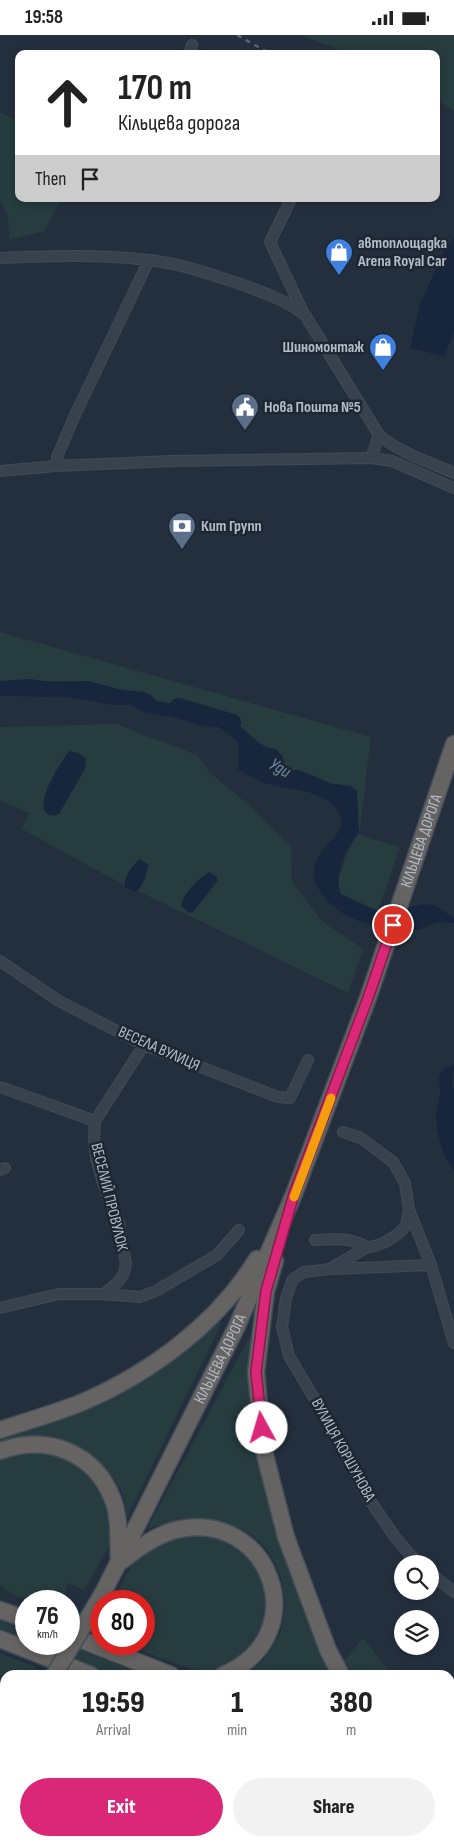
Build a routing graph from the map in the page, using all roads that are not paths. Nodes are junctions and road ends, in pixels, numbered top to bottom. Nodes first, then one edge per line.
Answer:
1 (290, 202) edge
2 (0, 258) edge
3 (149, 260) junction
4 (304, 315) junction
5 (379, 435) junction
6 (371, 458) junction
7 (56, 466) junction
8 (0, 471) edge
9 (454, 473) edge
10 (454, 488) edge
11 (451, 751) edge
12 (0, 961) edge
13 (144, 1045) junction
14 (308, 1060) dead end
15 (0, 1087) edge
16 (95, 1121) junction
17 (343, 1132) dead end
18 (294, 1194) junction
19 (409, 1210) junction
20 (239, 1229) dead end
21 (314, 1240) dead end
22 (367, 1247) junction
23 (431, 1265) junction
24 (330, 1269) junction
25 (104, 1294) junction
26 (0, 1308) edge
27 (454, 1343) edge
28 (0, 1430) edge
29 (0, 1451) edge
30 (410, 1555) edge
31 (119, 1563) junction
32 (439, 1580) edge
33 (454, 1592) edge
34 (0, 1603) edge
35 (13, 1615) edge
36 (0, 1639) edge
37 (80, 1639) edge
38 (144, 1664) junction
39 (57, 1670) edge
40 (78, 1670) edge
41 (159, 1670) edge
42 (167, 1670) edge
43 (236, 1670) edge
44 (338, 1670) edge

1 - 4 street
2 - 3 street
3 - 4 street
3 - 7 street
4 - 5 street
5 - 6 street
5 - 9 street
6 - 7 street
6 - 10 street
7 - 8 street
11 - 18 highway, КІЛЬЦЕВА ДОРОГА
12 - 13 street, ВЕСЕЛА ВУЛИЦЯ
13 - 14 street, ВЕСЕЛА ВУЛИЦЯ
13 - 16 street, ВЕСЕЛИЙ ПРОВУЛОК
15 - 16 street
16 - 25 street, ВЕСЕЛИЙ ПРОВУЛОК
17 - 19 street
18 - 28 highway
18 - 31 highway, КІЛЬЦЕВА ДОРОГА
18 - 44 highway
19 - 22 street
19 - 23 street
20 - 25 street
21 - 22 street
22 - 24 street
23 - 24 street
23 - 27 street
24 - 30 street, ВУЛИЦЯ КОРШУНОВА
25 - 26 street
29 - 31 highway
31 - 39 highway, КІЛЬЦЕВА ДОРОГА, bridge
31 - 43 highway
32 - 33 street
34 - 35 highway
36 - 40 highway
37 - 38 highway
38 - 41 highway
38 - 42 highway

